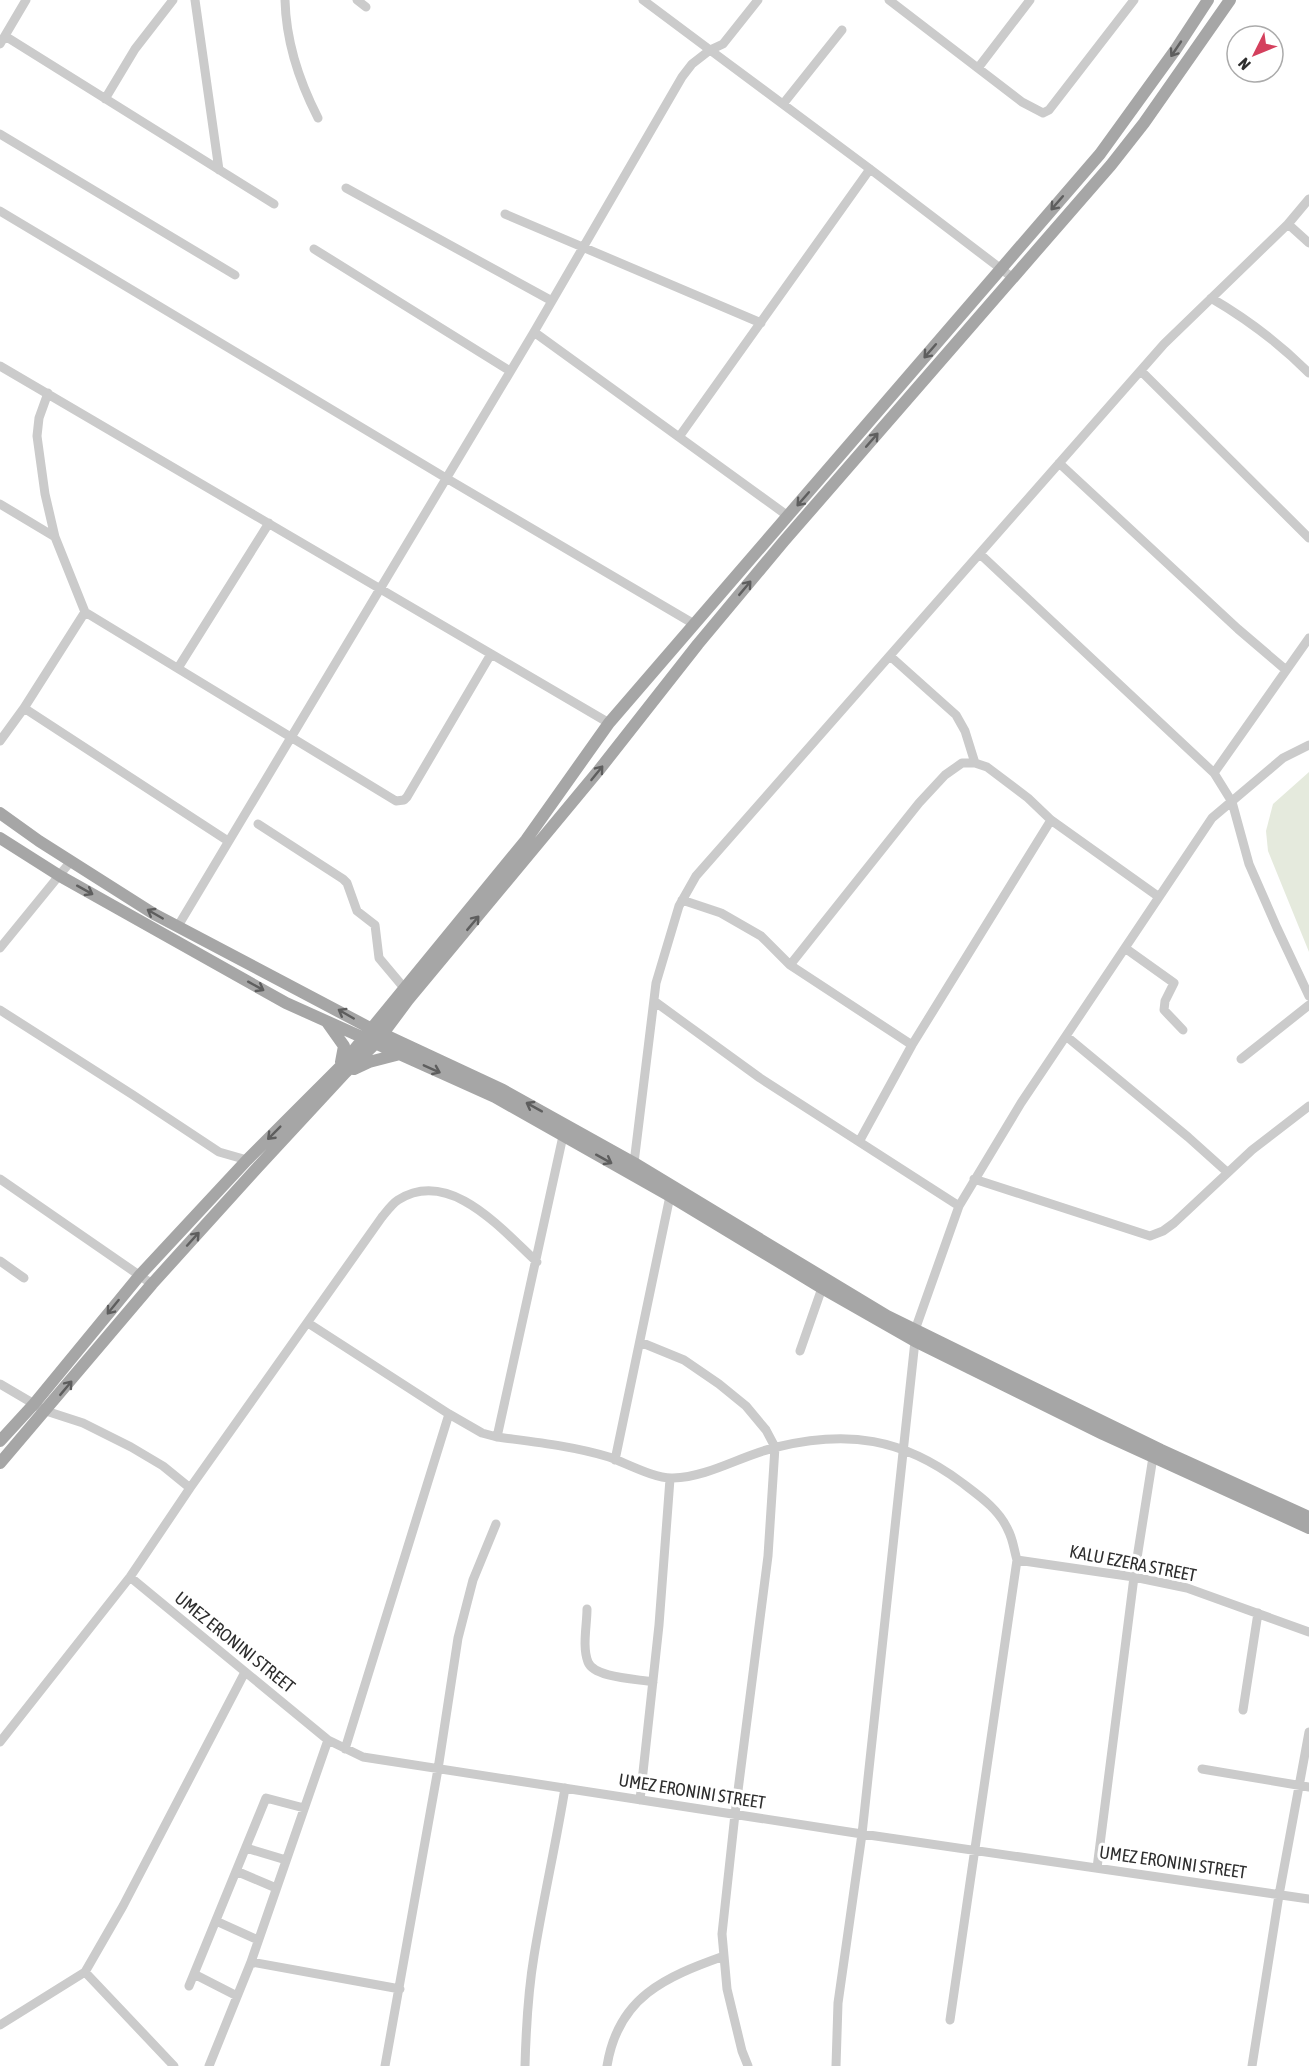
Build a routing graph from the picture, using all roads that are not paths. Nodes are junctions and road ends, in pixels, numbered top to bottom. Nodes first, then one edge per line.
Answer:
1 (26, 0) edge
2 (173, 0) edge
3 (195, 0) edge
4 (285, 0) edge
5 (357, 0) edge
6 (643, 0) edge
7 (758, 0) edge
8 (889, 0) edge
9 (1030, 0) edge
10 (1134, 0) edge
11 (1208, 0) edge
12 (1230, 0) edge
13 (366, 7) dead end
14 (842, 30) dead end
15 (2, 40) edge
16 (710, 50) junction
17 (978, 68) junction
18 (105, 99) junction
19 (783, 104) junction
20 (318, 118) dead end
21 (0, 134) edge
22 (870, 169) junction
23 (219, 170) junction
24 (346, 188) dead end
25 (1309, 198) edge
26 (274, 204) dead end
27 (0, 212) edge
28 (505, 214) dead end
29 (1288, 224) junction
30 (1309, 243) edge
31 (583, 247) junction
32 (314, 249) dead end
33 (1001, 268) junction
34 (235, 275) dead end
35 (1013, 278) junction
36 (1210, 298) junction
37 (552, 301) junction
38 (760, 323) junction
39 (534, 332) junction
40 (0, 366) edge
41 (510, 371) junction
42 (1141, 371) junction
43 (1309, 374) edge
44 (48, 393) junction
45 (679, 437) junction
46 (1059, 463) junction
47 (446, 478) junction
48 (0, 504) edge
49 (788, 516) junction
50 (269, 524) junction
51 (56, 537) junction
52 (1309, 538) edge
53 (980, 554) junction
54 (380, 589) junction
55 (716, 598) junction
56 (728, 608) junction
57 (85, 612) junction
58 (694, 624) junction
59 (1309, 638) edge
60 (491, 654) junction
61 (890, 656) junction
62 (178, 668) junction
63 (1286, 670) junction
64 (24, 708) junction
65 (609, 723) junction
66 (290, 737) junction
67 (0, 741) edge
68 (1309, 745) edge
69 (975, 763) junction
70 (1214, 773) junction
71 (1232, 802) junction
72 (0, 813) edge
73 (1050, 820) junction
74 (258, 824) dead end
75 (0, 838) edge
76 (228, 841) junction
77 (71, 861) junction
78 (60, 876) junction
79 (1159, 897) junction
80 (682, 900) junction
81 (178, 926) junction
82 (0, 948) edge
83 (1125, 948) junction
84 (790, 965) junction
85 (405, 989) junction
86 (1309, 996) edge
87 (654, 1001) junction
88 (1309, 1005) edge
89 (0, 1010) edge
90 (326, 1021) junction
91 (1183, 1030) dead end
92 (367, 1033) junction
93 (1066, 1036) junction
94 (379, 1038) junction
95 (912, 1045) junction
96 (400, 1054) junction
97 (1241, 1059) dead end
98 (342, 1070) junction
99 (1309, 1106) edge
100 (563, 1136) junction
101 (860, 1140) junction
102 (247, 1160) junction
103 (634, 1163) junction
104 (1227, 1172) junction
105 (0, 1179) edge
106 (974, 1179) junction
107 (670, 1196) junction
108 (958, 1206) junction
109 (0, 1262) edge
110 (537, 1262) junction
111 (140, 1275) junction
112 (24, 1278) dead end
113 (152, 1284) junction
114 (822, 1288) junction
115 (308, 1323) junction
116 (915, 1335) junction
117 (640, 1342) junction
118 (800, 1351) dead end
119 (0, 1384) edge
120 (34, 1404) junction
121 (46, 1411) junction
122 (449, 1414) junction
123 (497, 1437) junction
124 (0, 1442) edge
125 (775, 1447) junction
126 (904, 1448) junction
127 (1153, 1457) junction
128 (615, 1460) junction
129 (0, 1463) edge
130 (670, 1479) junction
131 (190, 1488) junction
132 (1309, 1517) edge
133 (496, 1524) dead end
134 (1309, 1528) edge
135 (1017, 1560) junction
136 (130, 1577) junction
137 (1134, 1577) junction
138 (587, 1610) dead end
139 (1258, 1613) junction
140 (1309, 1632) edge
141 (245, 1672) junction
142 (653, 1682) junction
143 (1243, 1710) dead end
144 (1309, 1732) edge
145 (328, 1740) junction
146 (0, 1742) edge
147 (345, 1749) junction
148 (438, 1769) junction
149 (1202, 1769) dead end
150 (1298, 1785) junction
151 (1309, 1787) edge
152 (565, 1788) junction
153 (640, 1800) junction
154 (304, 1808) junction
155 (735, 1814) junction
156 (862, 1834) junction
157 (246, 1848) junction
158 (975, 1850) junction
159 (286, 1860) junction
160 (1097, 1868) junction
161 (236, 1871) junction
162 (276, 1888) junction
163 (1279, 1895) junction
164 (1309, 1899) edge
165 (216, 1921) junction
166 (258, 1940) junction
167 (724, 1956) junction
168 (251, 1962) junction
169 (85, 1972) junction
170 (194, 1974) junction
171 (189, 1986) dead end
172 (400, 1989) junction
173 (237, 1996) junction
174 (950, 2020) dead end
175 (0, 2025) edge
176 (174, 2066) edge
177 (209, 2066) edge
178 (385, 2066) edge
179 (525, 2066) edge
180 (607, 2066) edge
181 (748, 2066) edge
182 (836, 2066) edge
183 (1252, 2066) edge

1 - 15 street
2 - 18 street
3 - 23 street
4 - 20 street
5 - 13 street
6 - 16 street
7 - 16 street
8 - 17 street
9 - 17 street
10 - 17 street
11 -> 33 main road
12 - 35 main road
14 - 19 street
15 - 18 street
16 - 19 street
16 - 31 street
18 - 23 street
19 - 22 street
21 - 34 street
22 - 33 street
22 - 38 street
23 - 26 street
24 - 37 street
25 - 29 street
27 - 47 street
28 - 31 street
29 - 30 street
29 - 36 street
31 - 37 street
31 - 38 street
32 - 41 street
33 - 35 street
33 -> 49 main road
56 -> 35 main road
36 - 42 street
36 - 43 street
37 - 39 street
38 - 45 street
39 - 41 street
39 - 45 street
40 - 44 street
41 - 47 street
42 - 46 street
42 - 52 street
44 - 50 street
44 - 51 street
45 - 49 street
46 - 53 street
46 - 63 street
47 - 54 street
47 - 58 street
48 - 51 street
49 - 55 main road
50 - 54 street
50 - 62 street
51 - 57 street
53 - 61 street
53 - 70 street
54 - 60 street
54 - 66 street
55 - 56 main road
55 - 58 main road
94 -> 56 main road
57 - 62 street
57 - 64 street
58 - 65 main road
59 - 63 street
60 - 65 street
60 - 66 street
61 - 69 street
61 - 80 street
62 - 66 street
63 - 70 street
64 - 67 street
64 - 76 street
65 - 85 main road
66 - 76 street
68 - 71 street
69 - 73 street
69 - 84 street
70 - 71 street
71 - 79 street
71 - 86 street
72 - 77 main road
73 - 79 street
73 - 95 street
74 - 85 street
75 - 78 main road
76 - 81 street
77 - 78 street
81 -> 77 main road
78 - 82 street
78 -> 90 main road
79 - 83 street
80 - 84 street
80 - 87 street
92 -> 81 main road
83 - 91 street
83 - 93 street
84 - 95 street
85 - 92 main road
87 - 101 street
87 - 103 street
88 - 97 street
89 - 102 street
90 - 92 main road
90 - 98 main road
92 - 94 main road
92 - 98 main road
93 - 104 street
93 - 106 street
94 - 96 main road
94 - 98 main road
103 -> 94 main road
95 - 101 street
96 - 98 main road
96 -> 100 main road
98 -> 102 main road
113 -> 98 main road
99 - 104 street
100 -> 107 main road
100 - 110 street
101 - 108 street
102 - 111 main road
103 - 116 main road
104 - 106 street
105 - 111 street
106 - 108 street
107 - 114 main road
107 - 117 street
108 - 116 street
109 - 112 street
110 - 115 street
110 - 123 street
111 - 113 street
111 -> 120 main road
121 -> 113 main road
114 - 116 main road
114 - 118 street
115 - 122 street
115 - 131 street
116 - 126 street
116 - 127 main road
116 - 132 main road
117 - 125 street
117 - 128 street
119 - 120 street
120 - 121 street
120 - 124 main road
121 - 129 main road
121 - 131 street
122 - 123 street
122 - 147 street
123 - 128 street
125 - 126 street
125 - 130 street
125 - 155 street
126 - 135 street
126 - 156 street
127 - 134 main road
127 - 137 street
128 - 130 street
130 - 142 street
131 - 136 street
133 - 148 street
135 - 137 street, KALU EZERA STREET
135 - 158 street
136 - 141 street, UMEZ ERONINI STREET
136 - 146 street
137 - 139 street, KALU EZERA STREET
137 - 160 street
138 - 142 street
139 - 140 street, KALU EZERA STREET
139 - 143 street
141 - 145 street, UMEZ ERONINI STREET
141 - 169 street
142 - 153 street
144 - 150 street
145 - 147 street, UMEZ ERONINI STREET
145 - 154 street
147 - 148 street, UMEZ ERONINI STREET
148 - 152 street, UMEZ ERONINI STREET
148 - 172 street
149 - 150 street
150 - 151 street
150 - 163 street
152 - 153 street, UMEZ ERONINI STREET
152 - 179 street
153 - 155 street, UMEZ ERONINI STREET
154 - 157 street
154 - 159 street
155 - 156 street, UMEZ ERONINI STREET
155 - 167 street
156 - 158 street, UMEZ ERONINI STREET
156 - 182 street
157 - 159 street
157 - 161 street
158 - 160 street, UMEZ ERONINI STREET
158 - 174 street
159 - 162 street
160 - 163 street, UMEZ ERONINI STREET
161 - 162 street
161 - 165 street
162 - 166 street
163 - 164 street, UMEZ ERONINI STREET
163 - 183 street
165 - 166 street
165 - 170 street
166 - 168 street
167 - 180 street
167 - 181 street
168 - 172 street
168 - 173 street
169 - 175 street
169 - 176 street
170 - 171 street
170 - 173 street
172 - 178 street
173 - 177 street

